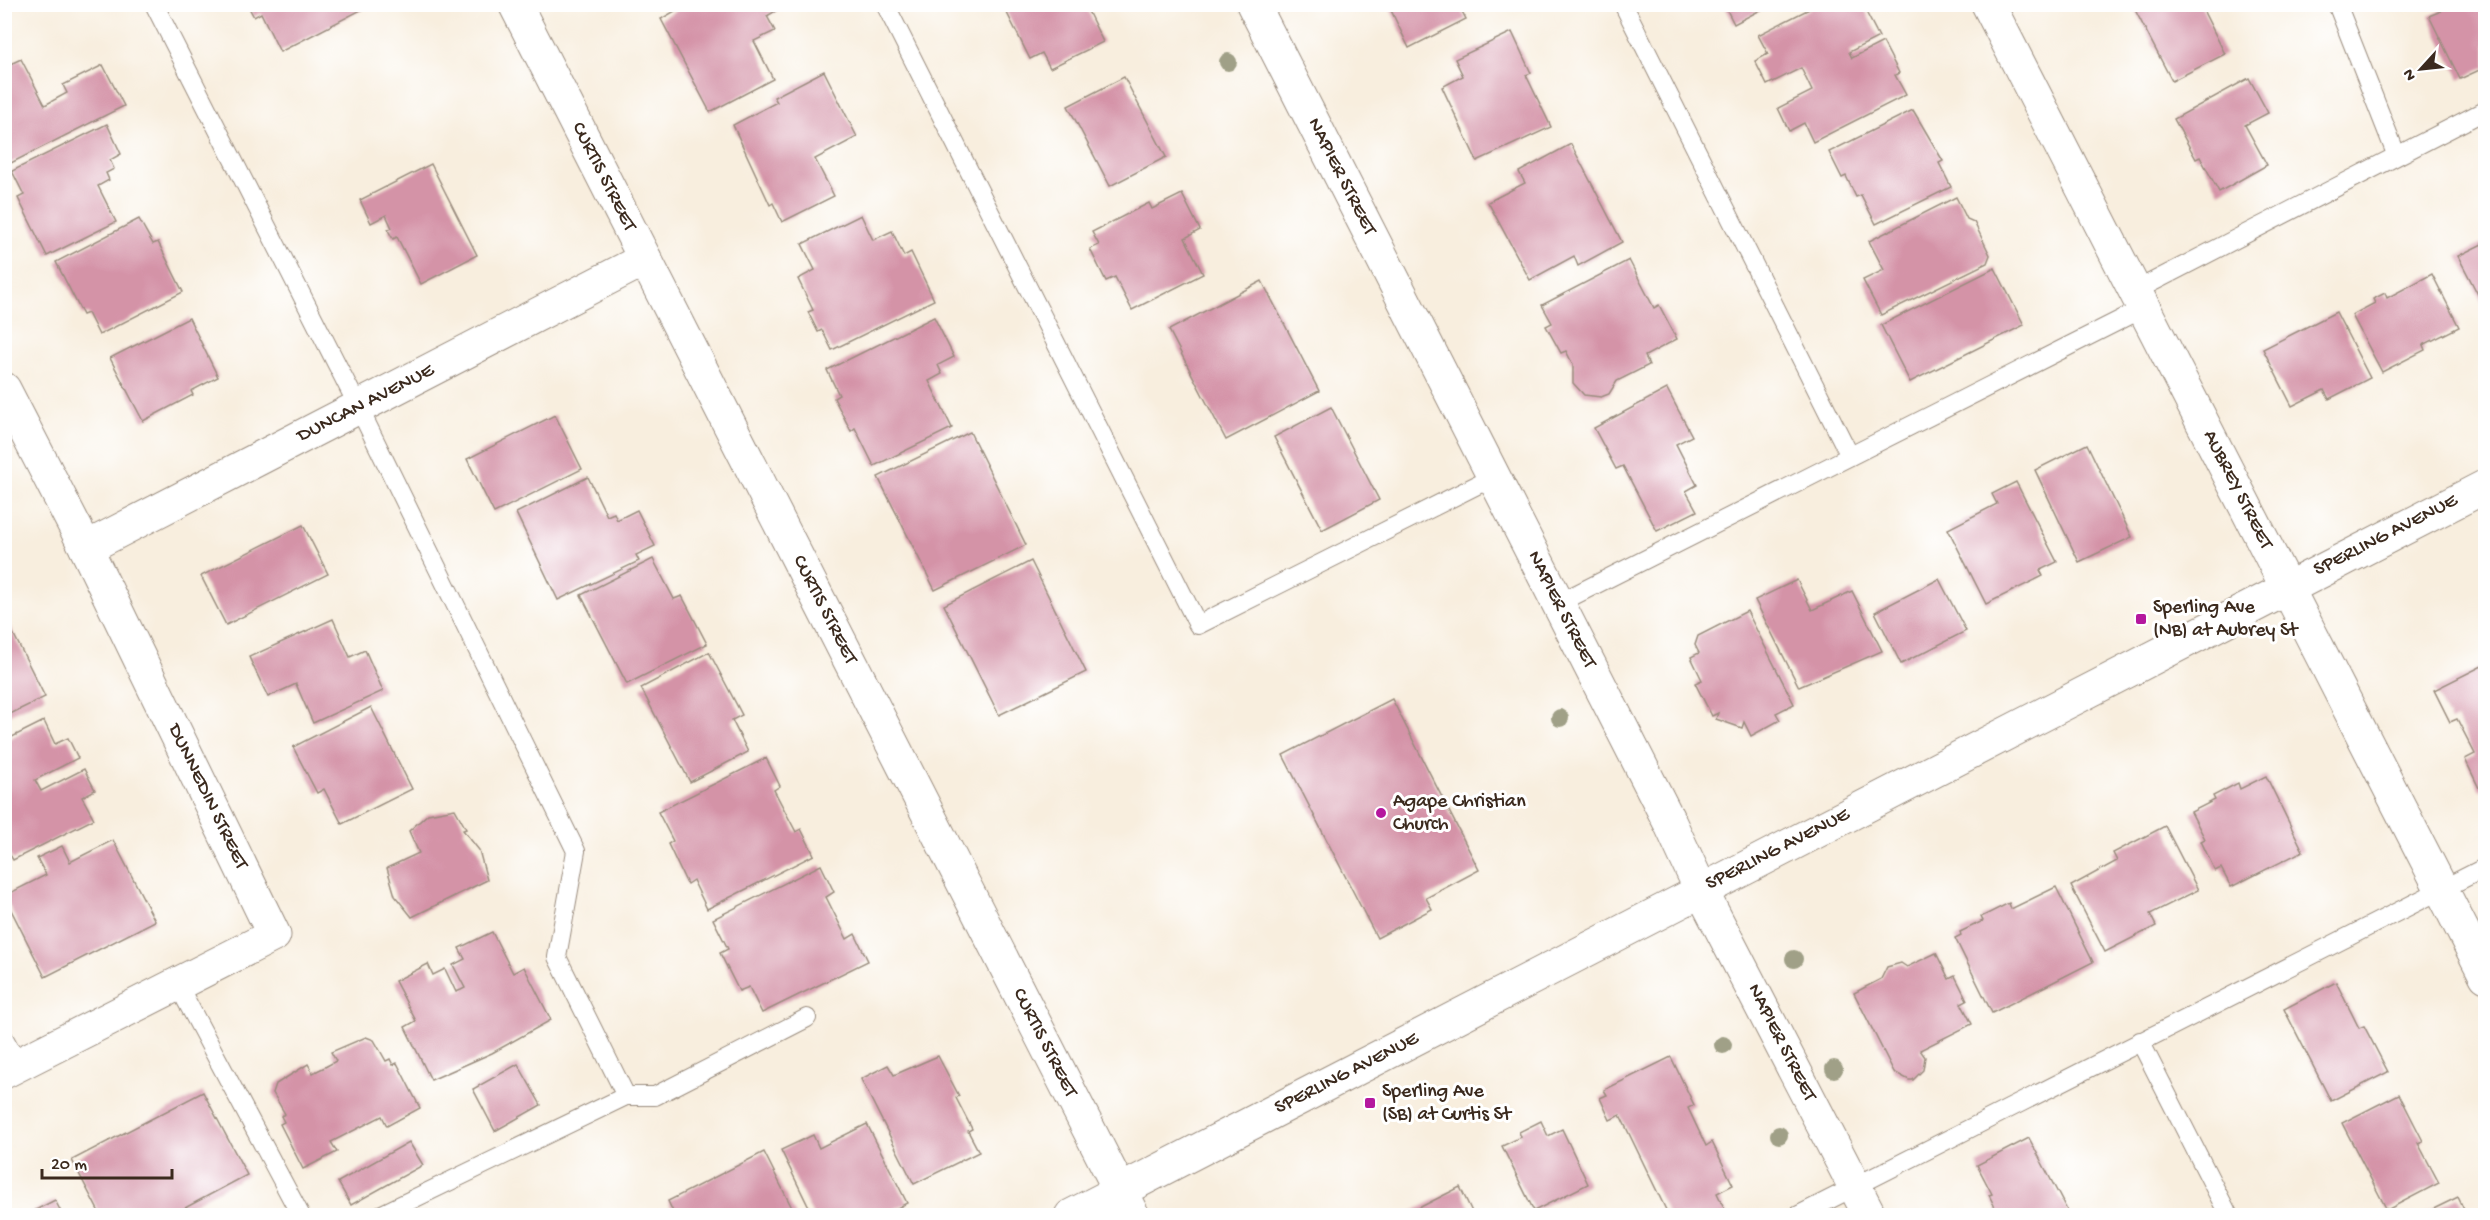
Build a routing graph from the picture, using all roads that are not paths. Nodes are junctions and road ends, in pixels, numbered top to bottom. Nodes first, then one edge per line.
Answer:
1 (154, 4) edge
2 (515, 4) edge
3 (885, 4) edge
4 (1252, 4) edge
5 (1623, 4) edge
6 (1988, 4) edge
7 (2337, 4) edge
8 (2486, 110) edge
9 (2396, 154) junction
10 (645, 259) junction
11 (2138, 300) junction
12 (4, 389) edge
13 (358, 408) junction
14 (1850, 456) junction
15 (1493, 477) junction
16 (2486, 486) edge
17 (86, 548) junction
18 (2286, 587) junction
19 (1557, 604) junction
20 (2486, 867) edge
21 (2441, 888) junction
22 (1701, 890) junction
23 (2486, 976) edge
24 (178, 985) junction
25 (807, 1018) dead end
26 (2140, 1041) junction
27 (9, 1058) edge
28 (626, 1096) junction
29 (1856, 1186) junction
30 (1127, 1203) edge
31 (301, 1215) edge
32 (378, 1215) edge
33 (1071, 1215) edge
34 (1797, 1215) edge
35 (1870, 1215) edge
36 (2229, 1215) edge

1 - 13 lane
2 - 10 street, CURTIS STREET
3 - 15 lane
4 - 15 street, NAPIER STREET
5 - 14 lane
6 - 11 street, AUBREY STREET
7 - 9 lane
8 - 9 lane
9 - 11 lane
10 - 13 street, DUNCAN AVENUE
10 - 30 street, CURTIS STREET
11 - 14 lane
11 - 18 street, AUBREY STREET
12 - 17 street, DUNNEDIN STREET
13 - 17 street, DUNCAN AVENUE
13 - 28 lane
14 - 19 lane
15 - 19 street, NAPIER STREET
16 - 18 street, SPERLING AVENUE
17 - 24 street, DUNNEDIN STREET
18 - 21 street, AUBREY STREET
18 - 22 street, SPERLING AVENUE
19 - 22 street, NAPIER STREET
20 - 21 lane
21 - 23 street, AUBREY STREET
21 - 26 lane
22 - 29 street, NAPIER STREET
22 - 30 street, SPERLING AVENUE
24 - 27 street, DUNNEDIN STREET
24 - 31 lane
25 - 28 lane
26 - 29 lane
26 - 36 lane
28 - 32 lane
29 - 34 lane
29 - 35 street, NAPIER STREET
30 - 33 street, SPERLING AVENUE

